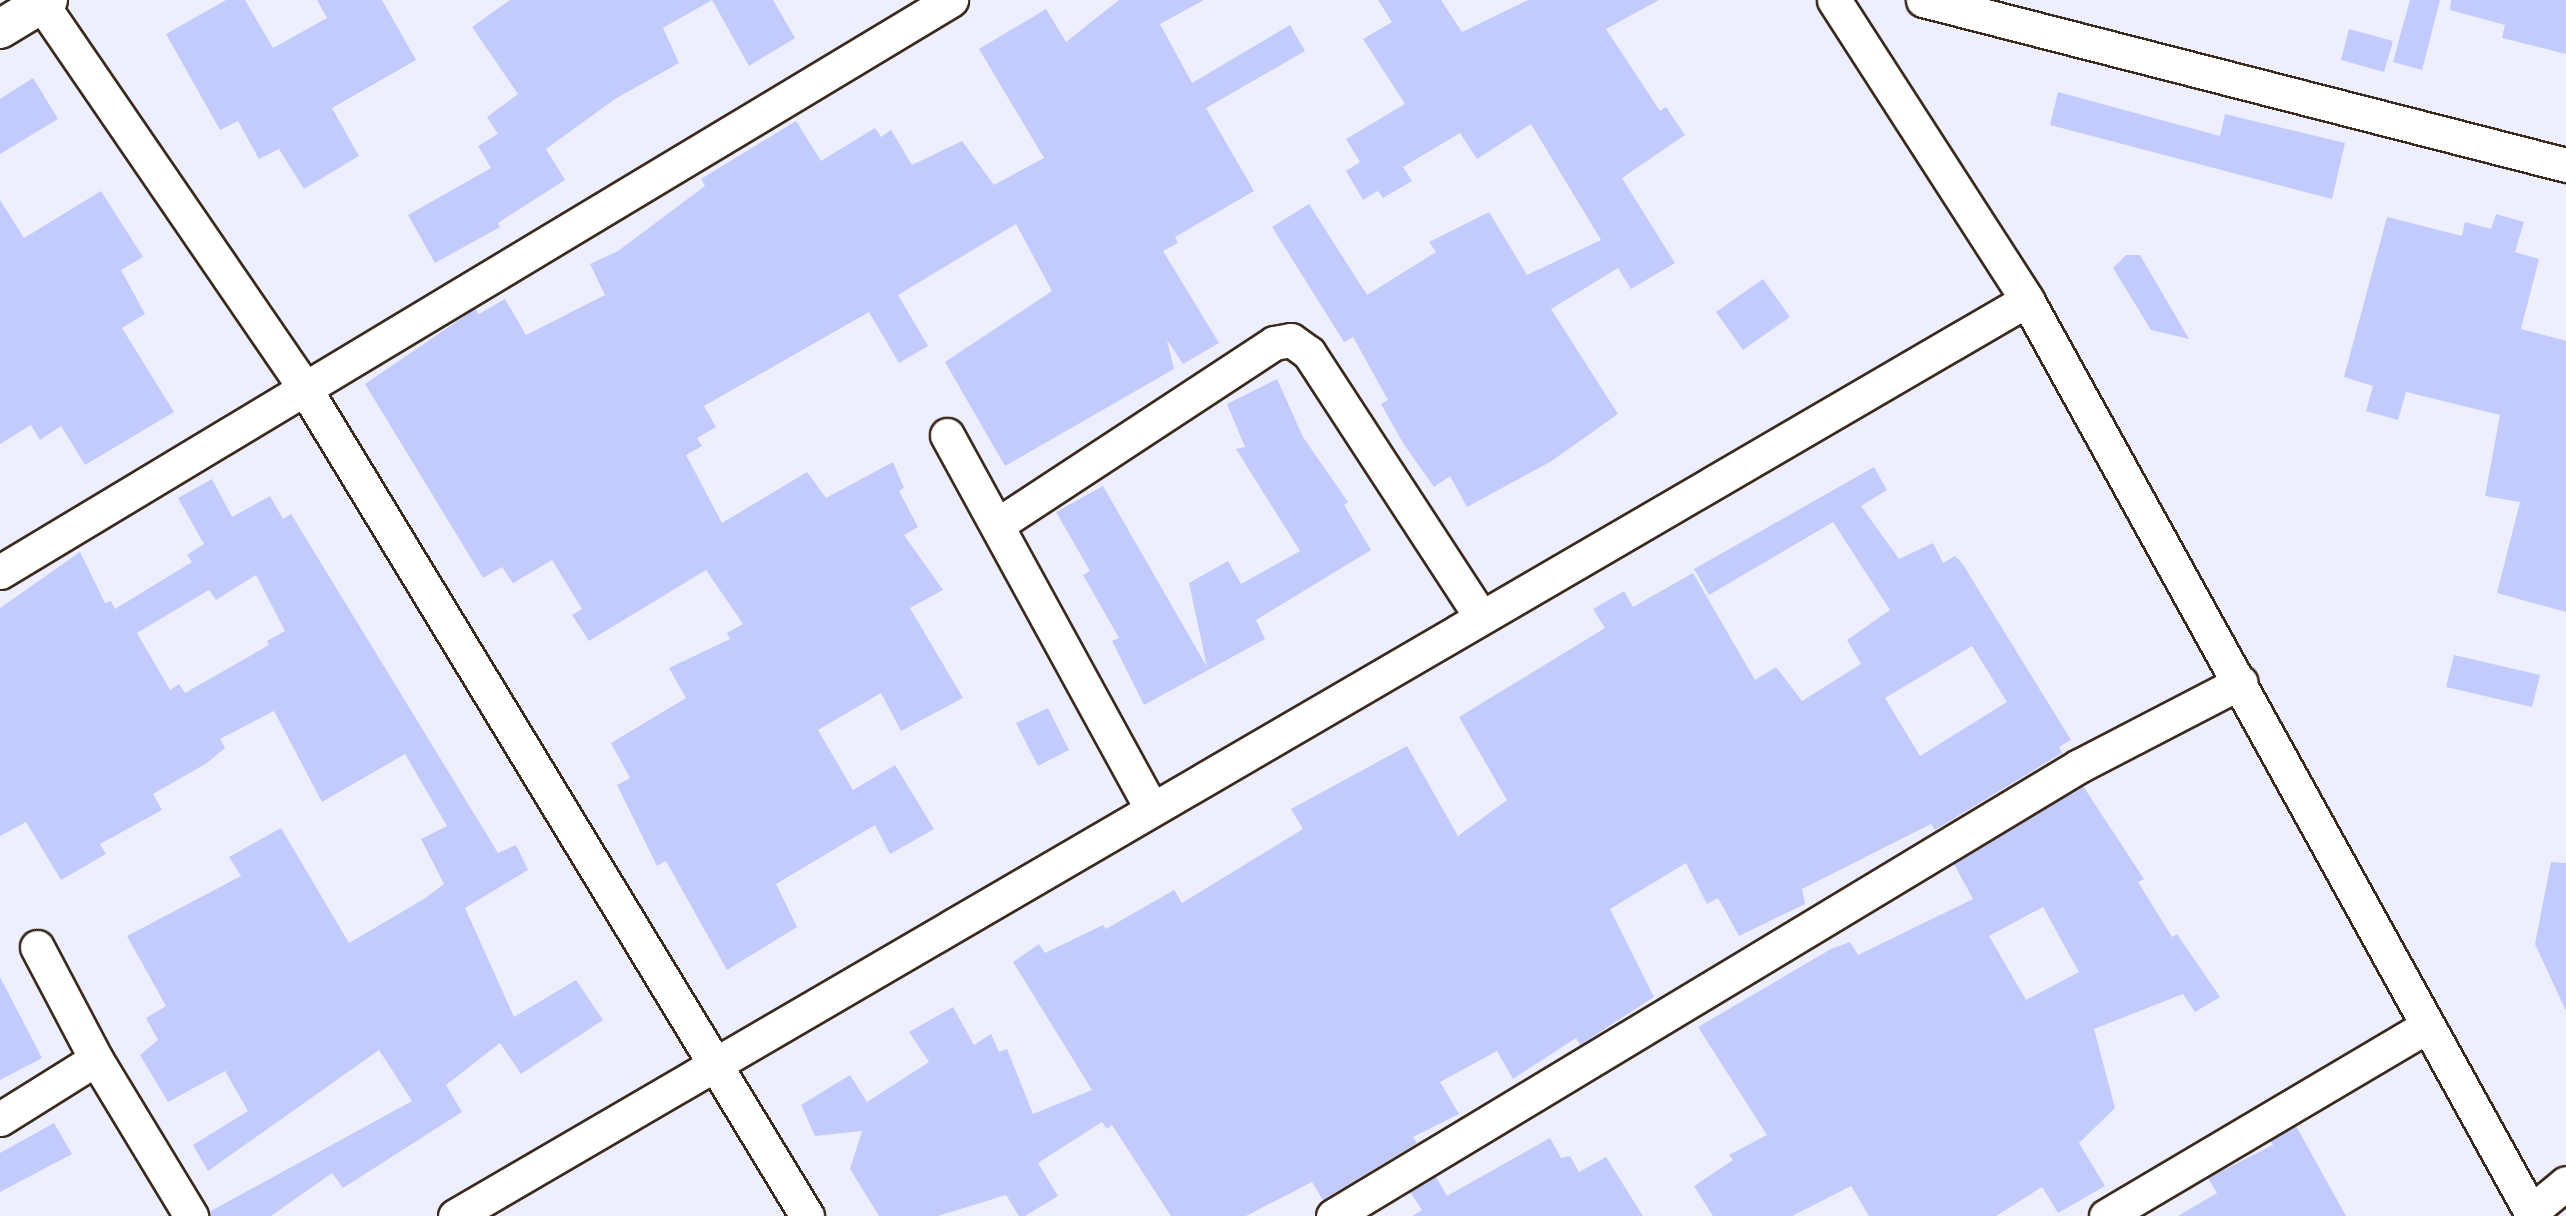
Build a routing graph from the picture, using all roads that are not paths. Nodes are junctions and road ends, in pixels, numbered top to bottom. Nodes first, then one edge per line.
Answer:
1 (951, 0) edge
2 (1834, 0) edge
3 (1923, 0) edge
4 (43, 1) edge
5 (0, 29) edge
6 (2566, 166) edge
7 (2027, 300) junction
8 (307, 392) junction
9 (947, 435) dead end
10 (996, 525) junction
11 (0, 572) edge
12 (1481, 617) junction
13 (2241, 682) junction
14 (1151, 808) junction
15 (37, 947) dead end
16 (2425, 1027) junction
17 (96, 1059) junction
18 (714, 1062) junction
19 (0, 1119) edge
20 (2566, 1183) edge
21 (2532, 1214) edge
22 (191, 1216) edge
23 (456, 1216) edge
24 (807, 1216) edge
25 (1333, 1216) edge
26 (2106, 1216) edge

1 - 8 street
2 - 7 street
3 - 6 street
4 - 5 main road
4 - 8 street
7 - 12 street
7 - 13 street
8 - 11 street
8 - 18 street
9 - 10 street
10 - 12 street
10 - 14 street
12 - 14 street
13 - 16 street
13 - 25 street
14 - 18 street
15 - 17 street
16 - 21 street
16 - 26 street
17 - 19 street
17 - 22 street
18 - 23 street
18 - 24 street
20 - 21 street

